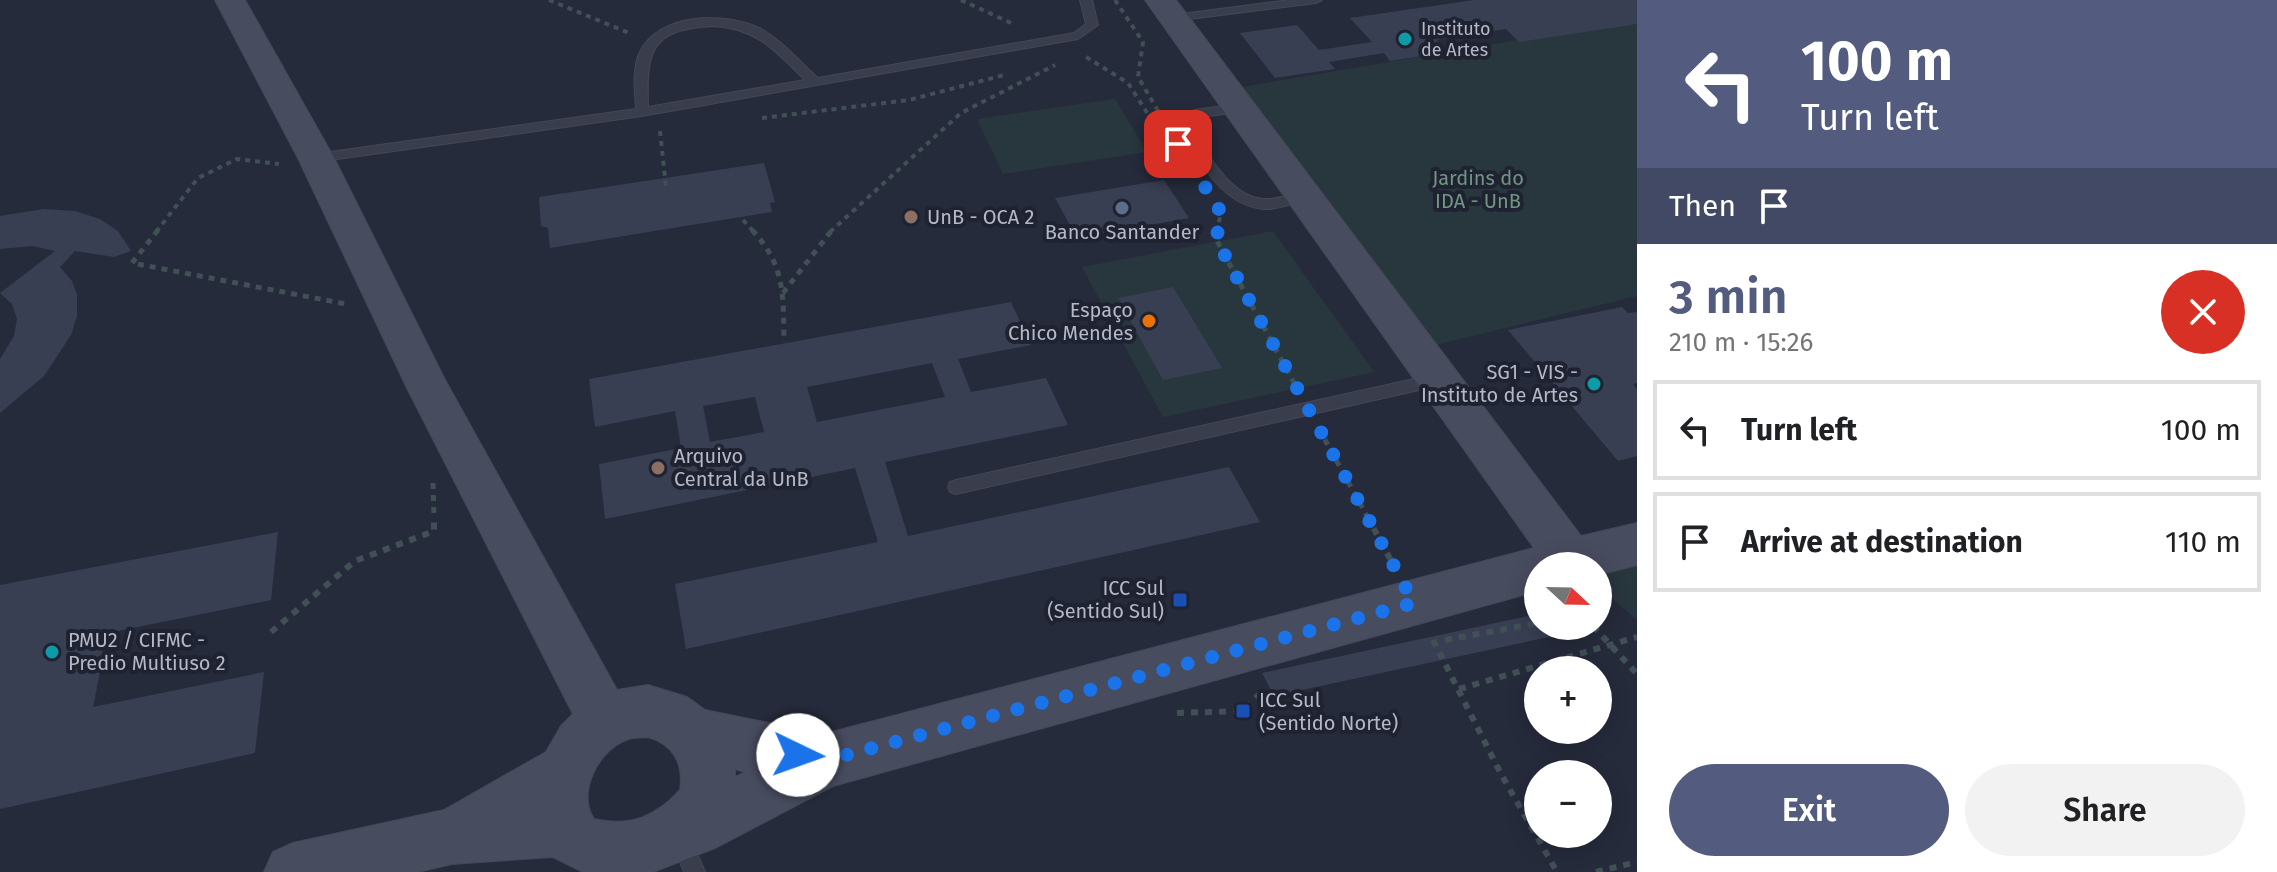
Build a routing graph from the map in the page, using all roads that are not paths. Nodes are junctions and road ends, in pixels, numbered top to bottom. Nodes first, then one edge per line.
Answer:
1 (230, 0) edge
2 (1086, 0) edge
3 (1316, 0) edge
4 (1167, 9) edge
5 (815, 82) junction
6 (1239, 108) junction
7 (642, 112) junction
8 (299, 161) junction
9 (1301, 197) junction
10 (1437, 380) junction
11 (956, 487) dead end
12 (1637, 544) edge
13 (1544, 552) edge
14 (1605, 552) edge
15 (1524, 579) edge
16 (605, 721) junction
17 (693, 734) junction
18 (824, 761) junction
19 (564, 772) junction
20 (566, 828) junction
21 (452, 836) junction
22 (691, 847) edge
23 (617, 870) edge
24 (293, 872) edge

1 - 8 street
2 - 5 lane
3 - 4 lane
4 - 6 street
5 - 7 lane
5 - 7 lane
6 - 9 street
6 - 9 lane
7 - 8 lane
8 - 16 street
9 - 10 street
10 - 11 lane
10 - 13 street
12 - 14 street
15 - 18 street
16 - 17 street
16 - 19 street
17 - 18 street
17 - 22 street
18 - 22 street
19 - 20 street
19 - 21 street
20 - 21 street
20 - 23 street
21 - 24 street
22 - 23 street

